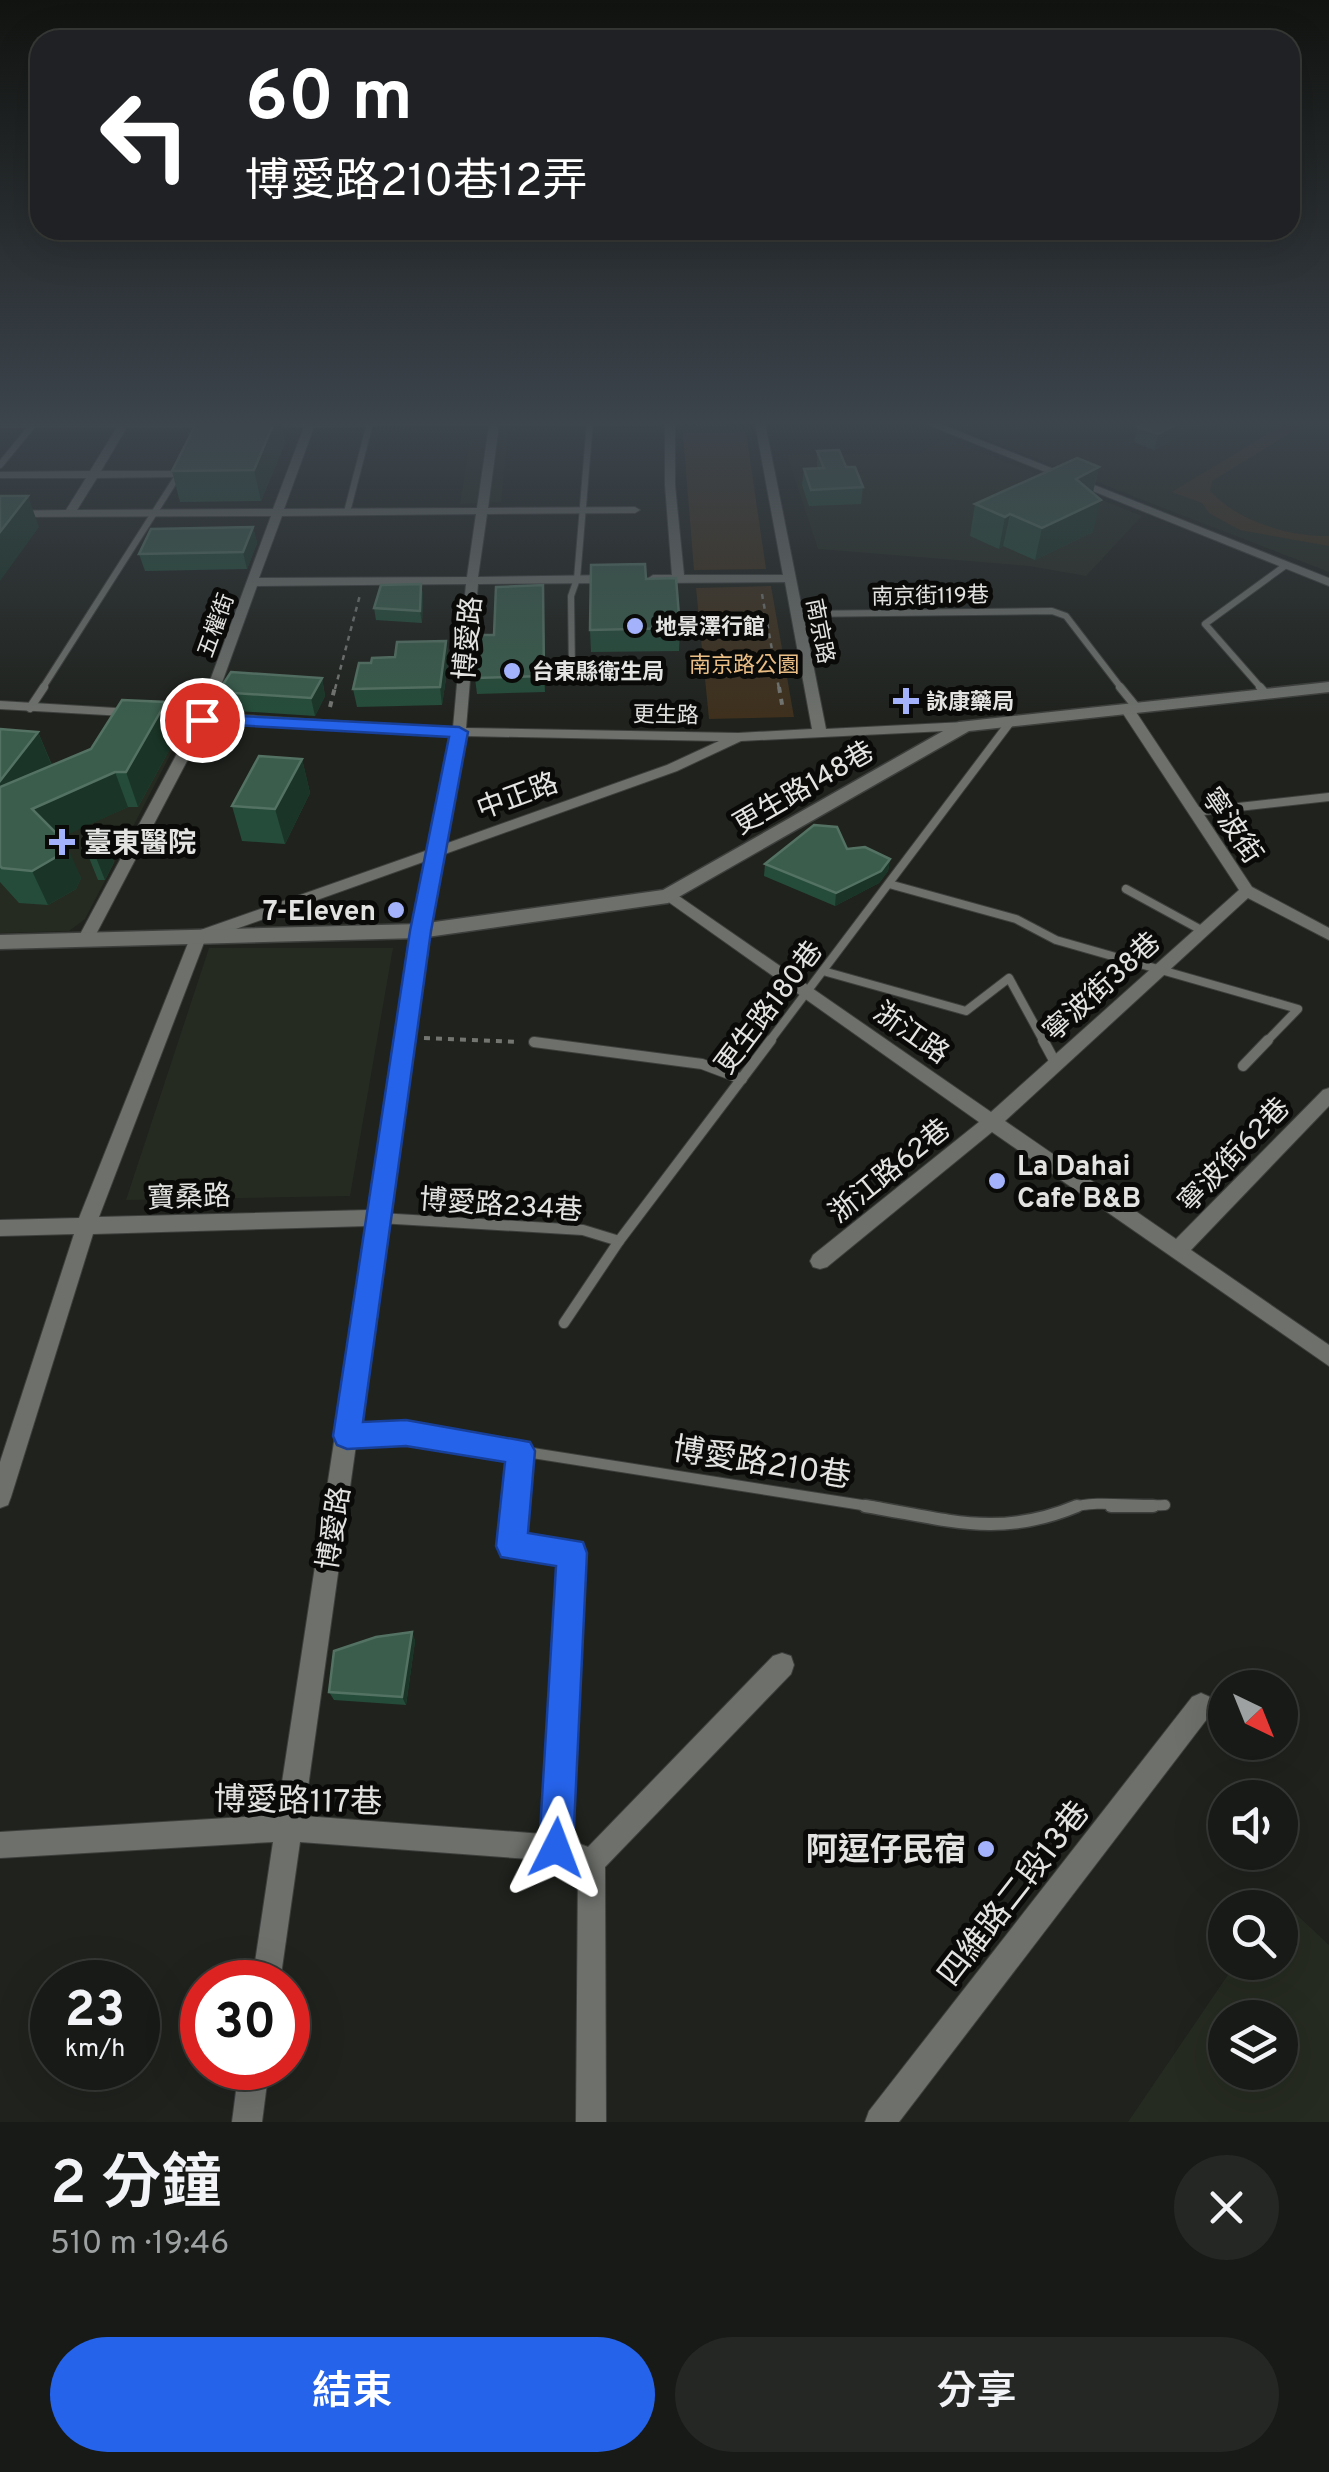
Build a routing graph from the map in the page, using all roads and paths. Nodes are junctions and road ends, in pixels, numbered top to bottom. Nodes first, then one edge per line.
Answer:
1 (154, 519) edge
2 (274, 519) edge
3 (481, 519) edge
4 (584, 519) edge
5 (673, 519) edge
6 (780, 519) edge
7 (1170, 519) edge
8 (1286, 565) junction
9 (678, 578) junction
10 (790, 578) junction
11 (577, 579) junction
12 (628, 579) edge
13 (644, 579) edge
14 (472, 580) junction
15 (364, 581) junction
16 (252, 582) junction
17 (1329, 582) edge
18 (761, 590) dead end
19 (798, 614) junction
20 (1061, 614) joint
21 (572, 674) dead end
22 (1329, 688) edge
23 (1266, 694) junction
24 (0, 705) edge
25 (30, 708) junction
26 (1132, 708) junction
27 (782, 710) dead end
28 (202, 720) junction
29 (1011, 722) junction
30 (325, 726) junction
31 (964, 726) junction
32 (459, 732) junction
33 (820, 732) junction
34 (738, 738) junction
35 (1329, 797) edge
36 (1194, 812) junction
37 (434, 854) junction
38 (889, 884) junction
39 (1126, 889) dead end
40 (1247, 891) junction
41 (668, 896) junction
42 (420, 931) junction
43 (1203, 931) junction
44 (1329, 935) edge
45 (198, 937) junction
46 (85, 940) junction
47 (0, 942) edge
48 (1159, 971) junction
49 (824, 972) junction
50 (807, 993) junction
51 (405, 1038) junction
52 (534, 1042) joint
53 (1056, 1064) junction
54 (1243, 1066) dead end
55 (742, 1079) junction
56 (1329, 1095) edge
57 (992, 1122) junction
58 (378, 1218) junction
59 (86, 1226) junction
60 (0, 1228) edge
61 (619, 1241) junction
62 (1177, 1251) junction
63 (820, 1261) dead end
64 (564, 1323) dead end
65 (1329, 1357) edge
66 (347, 1436) junction
67 (520, 1451) junction
68 (0, 1496) edge
69 (1165, 1506) dead end
70 (572, 1553) joint
71 (782, 1665) dead end
72 (1201, 1706) dead end
73 (288, 1828) junction
74 (0, 1845) edge
75 (556, 1848) junction
76 (592, 1862) junction
77 (269, 1960) edge
78 (251, 2090) edge
79 (246, 2122) edge
80 (591, 2122) edge
81 (880, 2122) edge

1 - 25 lane
2 - 16 street, 五權街
3 - 14 street, 博愛路
4 - 11 lane
5 - 9 street
6 - 10 street, 南京路
7 - 8 street
8 - 17 street
8 - 23 lane
9 - 10 street
9 - 13 street
10 - 19 street, 南京路
11 - 12 street
11 - 14 street
11 - 21 lane
14 - 15 street
14 - 32 street, 博愛路
15 - 16 street
15 - 30 path
16 - 28 street, 五權街
18 - 27 path
19 - 20 lane, 南京街119巷
19 - 33 street, 南京路
20 - 26 lane
22 - 23 street, 更生路
23 - 26 street, 更生路
24 - 25 street, 更生路
25 - 28 street, 更生路
26 - 29 street, 更生路
26 - 36 street, 寧波街
28 - 30 street, 更生路
28 - 46 street, 五權街
29 - 31 street, 更生路
29 - 38 lane, 更生路180巷
30 - 32 street, 更生路
31 - 33 street, 更生路
31 - 41 street, 更生路148巷
32 - 34 street, 更生路
32 - 37 street, 博愛路
33 - 34 street, 更生路
34 - 37 street, 中正路
35 - 36 lane
36 - 40 street, 寧波街
37 - 42 street, 博愛路
37 - 45 street, 中正路
38 - 48 lane
38 - 49 lane, 更生路180巷
39 - 43 lane
40 - 43 street, 寧波街38巷
40 - 44 street, 寧波街
41 - 42 street
41 - 50 street, 浙江路
42 - 45 street, 中正路
42 - 51 street, 博愛路
43 - 48 street, 寧波街38巷
45 - 46 street, 中正路
45 - 59 street
46 - 47 street, 中正路
48 - 53 street, 寧波街38巷
48 - 54 lane
49 - 50 lane, 更生路180巷
49 - 53 lane
50 - 55 lane, 更生路180巷
50 - 57 street, 浙江路
51 - 52 path
51 - 58 street, 博愛路
52 - 55 lane
53 - 57 street, 寧波街38巷
55 - 61 lane, 更生路180巷
56 - 62 street, 寧波街62巷
57 - 62 street, 浙江路
57 - 63 street, 浙江路62巷
58 - 59 street, 寶桑路
58 - 61 lane, 博愛路234巷
58 - 66 street, 博愛路
59 - 60 street, 寶桑路
59 - 68 street
61 - 64 lane, 更生路180巷
62 - 65 street, 浙江路
66 - 67 lane, 博愛路210巷
66 - 73 street, 博愛路
67 - 69 lane, 博愛路210巷
67 - 70 lane
70 - 75 street
71 - 76 street
72 - 81 street, 四維路二段13巷
73 - 74 street, 博愛路117巷
73 - 75 street, 博愛路117巷
73 - 77 street, 博愛路
75 - 76 street, 博愛路117巷
76 - 80 street
78 - 79 street

